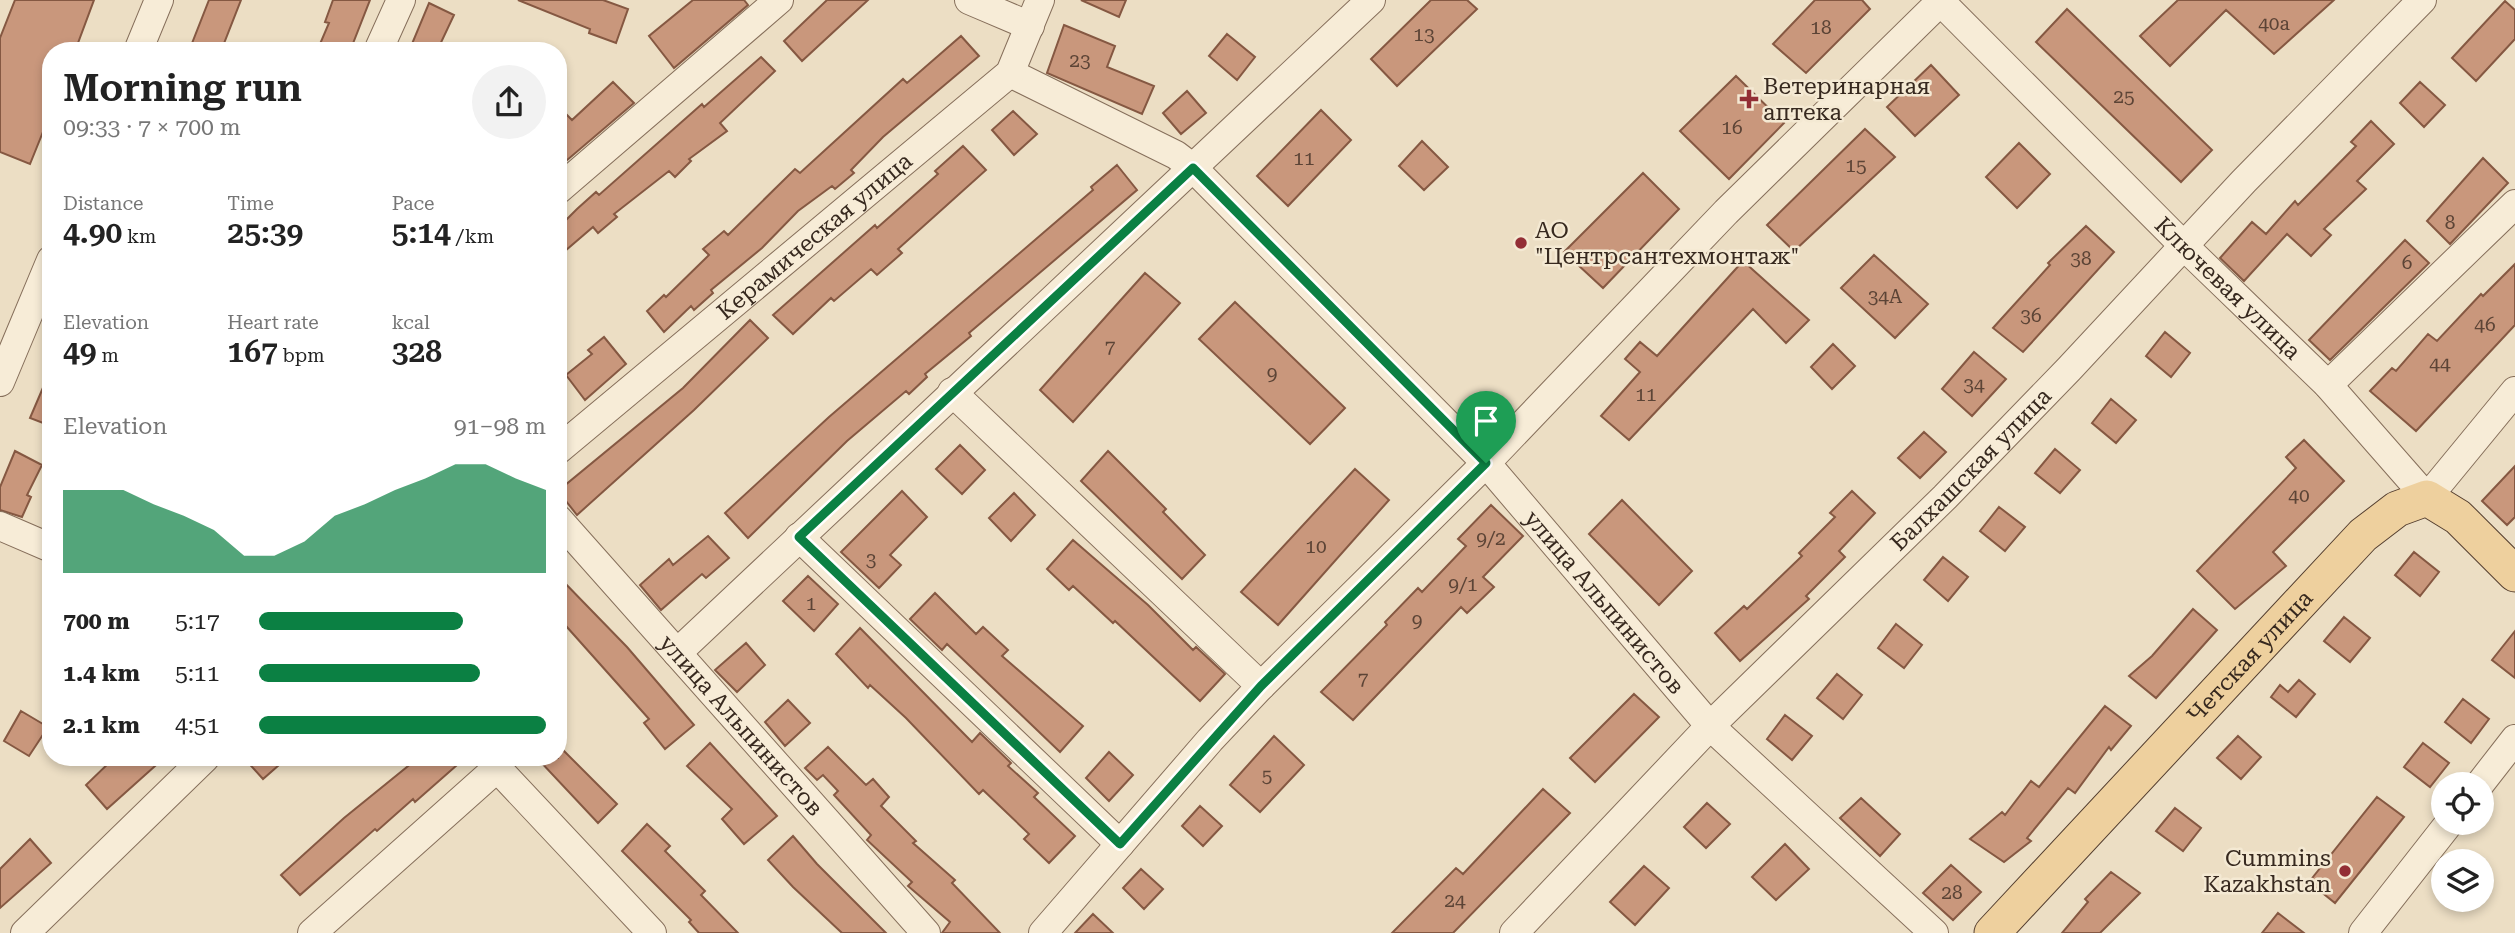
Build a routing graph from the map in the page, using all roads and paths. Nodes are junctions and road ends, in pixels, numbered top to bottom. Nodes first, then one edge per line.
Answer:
1 (159, 0) edge
2 (401, 0) edge
3 (779, 0) edge
4 (969, 0) edge
5 (1041, 0) edge
6 (1371, 0) edge
7 (1941, 0) edge
8 (2421, 0) edge
9 (1030, 26) junction
10 (142, 42) edge
11 (381, 42) edge
12 (1010, 73) junction
13 (1193, 168) junction
14 (567, 182) edge
15 (2515, 204) edge
16 (2185, 247) junction
17 (42, 282) edge
18 (0, 382) edge
19 (2328, 385) junction
20 (2515, 391) edge
21 (952, 392) junction
22 (567, 442) edge
23 (1486, 463) junction
24 (2427, 498) junction
25 (0, 526) edge
26 (567, 529) edge
27 (799, 537) junction
28 (42, 544) edge
29 (2515, 574) edge
30 (677, 653) junction
31 (1261, 686) junction
32 (1710, 726) junction
33 (2515, 739) edge
34 (197, 766) edge
35 (2489, 772) edge
36 (2439, 835) edge
37 (1120, 844) junction
38 (25, 933) edge
39 (312, 933) edge
40 (652, 933) edge
41 (926, 933) edge
42 (1043, 933) edge
43 (1514, 933) edge
44 (1934, 933) edge
45 (1992, 933) edge
46 (2363, 933) edge

1 - 10 street
2 - 11 street
3 - 14 street
4 - 9 street
5 - 9 street, Керамическая улица
6 - 13 street
7 - 16 street, Ключевая улица
7 - 23 street
8 - 16 street, Балхашская улица
9 - 12 street, Керамическая улица
12 - 13 street, улица Альпинистов
12 - 22 street, Керамическая улица
13 - 21 street
13 - 23 street, улица Альпинистов
15 - 19 street
16 - 19 street, Ключевая улица
16 - 32 street, Балхашская улица
17 - 18 street
19 - 24 street, Ключевая улица
20 - 24 street, Четская улица
21 - 27 street
21 - 31 street
23 - 31 street
23 - 32 street, улица Альпинистов
24 - 29 main road, Ключевая улица
24 - 45 main road, Четская улица
25 - 28 street
26 - 30 street, улица Альпинистов
27 - 30 street
27 - 37 street
30 - 41 street, улица Альпинистов
31 - 37 street
32 - 43 street, Балхашская улица
32 - 44 street, улица Альпинистов
33 - 35 street
34 - 38 street
36 - 46 street
37 - 42 street
39 - 40 street

